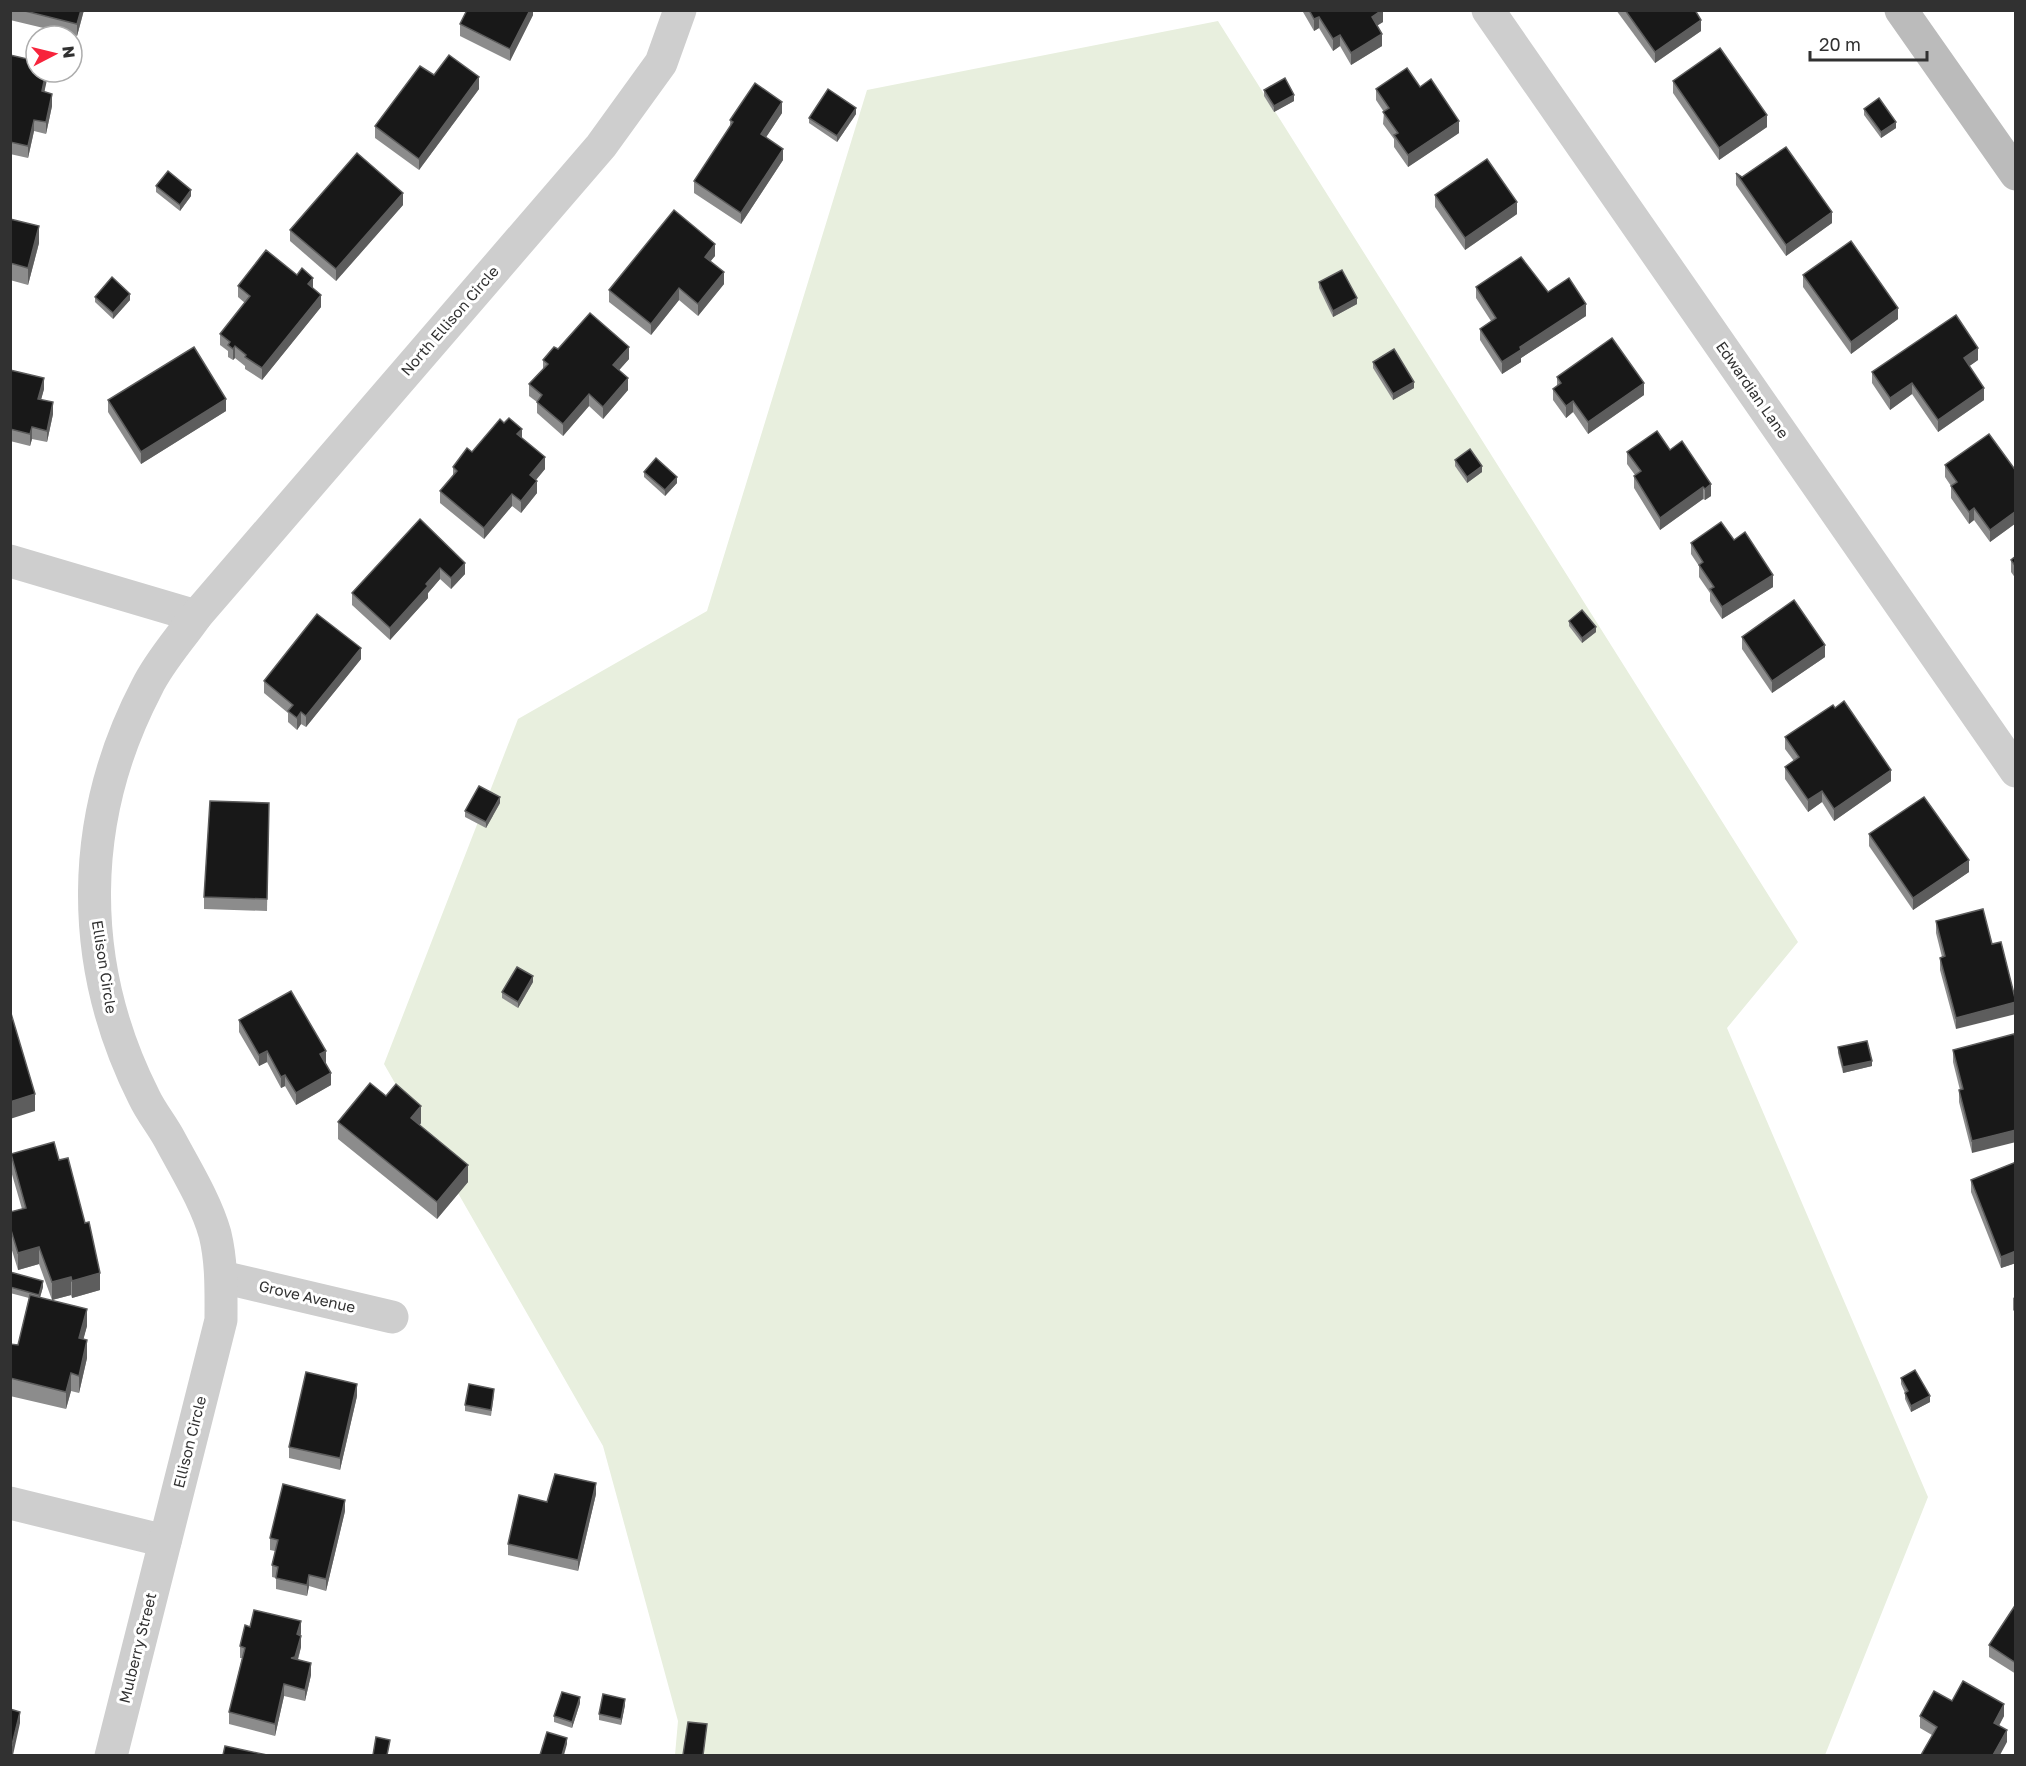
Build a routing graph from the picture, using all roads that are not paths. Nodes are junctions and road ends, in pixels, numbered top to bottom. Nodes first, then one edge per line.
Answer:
1 (680, 10) edge
2 (1488, 10) edge
3 (1901, 10) edge
4 (2016, 174) edge
5 (10, 561) edge
6 (196, 616) junction
7 (2016, 771) edge
8 (222, 1277) junction
9 (392, 1317) dead end
10 (10, 1503) edge
11 (165, 1541) junction
12 (111, 1755) edge

1 - 6 street, North Ellison Circle
2 - 7 street, Edwardian Lane
3 - 4 main road
5 - 6 street
6 - 8 street, Ellison Circle
8 - 9 street, Grove Avenue
8 - 11 street, Ellison Circle
10 - 11 street
11 - 12 street, Mulberry Street

